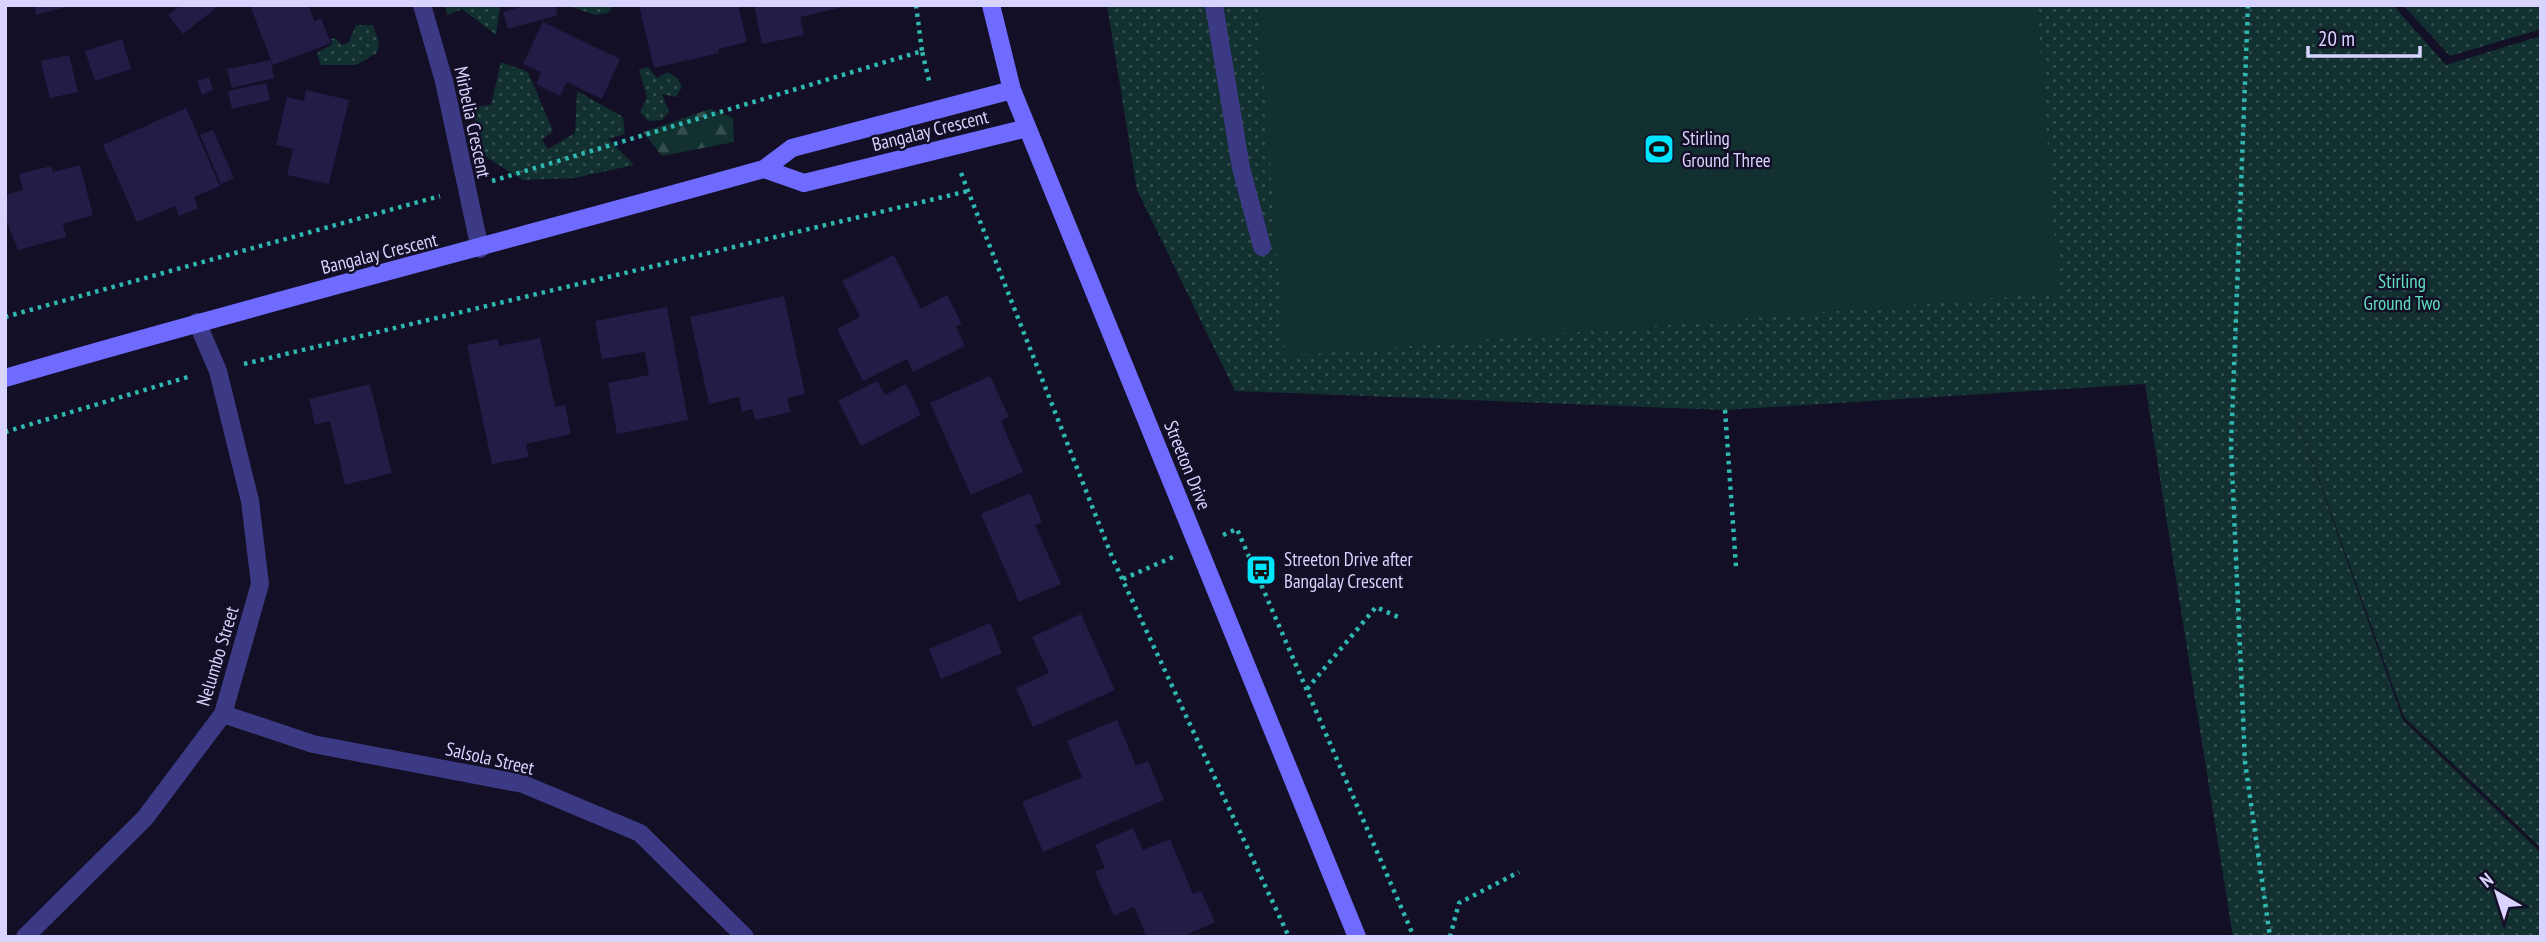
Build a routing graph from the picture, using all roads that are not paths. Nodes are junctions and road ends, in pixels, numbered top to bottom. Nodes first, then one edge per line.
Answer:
1 (422, 5) edge
2 (991, 5) edge
3 (1214, 5) edge
4 (1012, 90) junction
5 (1027, 128) junction
6 (764, 169) junction
7 (1262, 247) dead end
8 (480, 249) junction
9 (197, 322) junction
10 (5, 378) edge
11 (223, 714) junction
12 (25, 937) edge
13 (745, 937) edge
14 (1357, 937) edge

1 - 8 street, Mirbelia Crescent
2 - 4 street, Streeton Drive
3 - 7 street
4 - 5 street, Streeton Drive
4 - 6 street, Bangalay Crescent
5 - 6 street, Bangalay Crescent
5 - 14 street, Streeton Drive
6 - 8 street, Bangalay Crescent
8 - 9 street, Bangalay Crescent
9 - 10 street, Bangalay Crescent
9 - 11 street, Nelumbo Street
11 - 12 street, Nelumbo Street
11 - 13 street, Salsola Street

